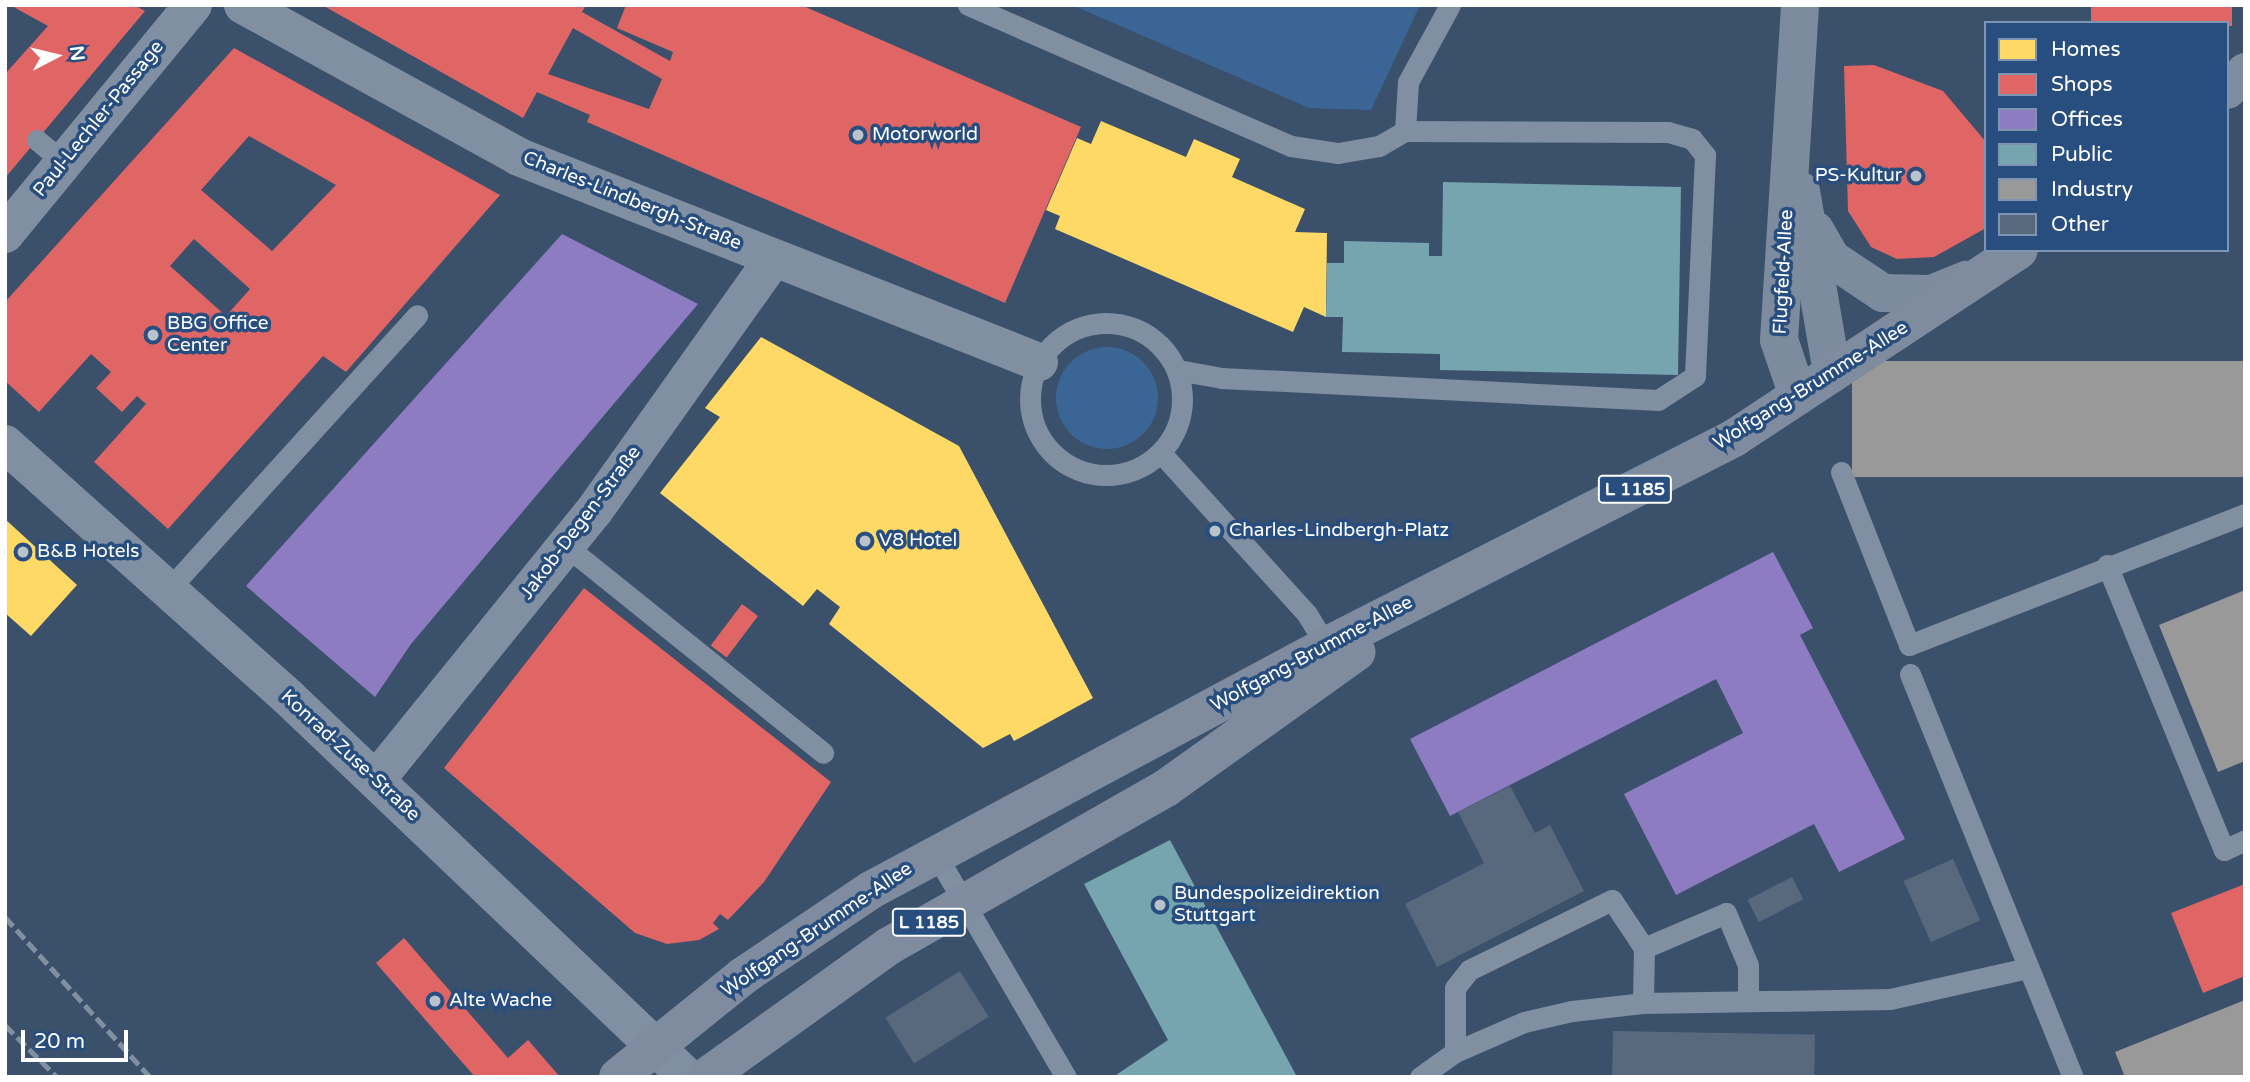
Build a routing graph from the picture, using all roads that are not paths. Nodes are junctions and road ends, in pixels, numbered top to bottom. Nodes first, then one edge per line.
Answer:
1 (193, 5) edge
2 (243, 5) edge
3 (968, 5) edge
4 (1450, 5) edge
5 (1800, 5) edge
6 (2245, 72) edge
7 (2229, 88) edge
8 (1405, 131) junction
9 (1790, 144) junction
10 (1806, 216) junction
11 (5, 234) edge
12 (2016, 252) edge
13 (774, 258) junction
14 (1987, 271) junction
15 (416, 315) dead end
16 (1039, 362) junction
17 (1177, 370) junction
18 (1832, 373) junction
19 (1798, 396) junction
20 (5, 444) edge
21 (1161, 453) junction
22 (1841, 472) dead end
23 (2245, 514) edge
24 (566, 545) junction
25 (2107, 565) junction
26 (1468, 574) junction
27 (168, 590) junction
28 (1326, 646) junction
29 (1910, 674) dead end
30 (823, 753) dead end
31 (376, 779) junction
32 (2245, 840) edge
33 (935, 853) junction
34 (963, 901) junction
35 (1644, 948) junction
36 (2028, 968) junction
37 (1748, 1002) junction
38 (1643, 1003) junction
39 (654, 1043) junction
40 (1455, 1052) junction
41 (618, 1077) edge
42 (687, 1077) edge
43 (706, 1077) edge
44 (1066, 1077) edge
45 (1420, 1077) edge
46 (2073, 1077) edge

1 - 11 street, Paul-Lechler-Passage
2 - 13 street, Charles-Lindbergh-Straße
3 - 8 lane
4 - 8 lane
5 - 9 main road, Flugfeld-Allee
6 - 7 main road
8 - 17 lane
9 - 10 main road, Flugfeld-Allee
9 - 19 main road, Flugfeld-Allee
10 - 14 main road
10 - 18 main road, Flugfeld-Allee
12 - 14 main road, Wolfgang-Brumme-Allee / L 1185
13 - 16 street, Charles-Lindbergh-Straße
13 - 24 street, Jakob-Degen-Straße
14 - 18 main road, Wolfgang-Brumme-Allee / L 1185
15 - 27 lane
16 - 17 lane
16 - 21 lane
17 - 21 lane
18 - 19 main road, Wolfgang-Brumme-Allee / L 1185
19 - 26 main road, Wolfgang-Brumme-Allee / L 1185
20 - 27 street, Konrad-Zuse-Straße
21 - 28 lane
22 - 25 lane
23 - 25 lane
24 - 30 lane
24 - 31 street, Jakob-Degen-Straße
25 - 32 lane
26 - 28 main road, Wolfgang-Brumme-Allee / L 1185
26 - 34 main road, L 1185
27 - 31 street, Konrad-Zuse-Straße
28 - 33 main road, Wolfgang-Brumme-Allee / L 1185
29 - 36 lane
31 - 39 street, Konrad-Zuse-Straße
33 - 34 lane
33 - 39 main road, Wolfgang-Brumme-Allee / L 1185
34 - 43 main road, L 1185
34 - 44 lane
35 - 37 lane
35 - 38 lane
35 - 40 lane
36 - 37 lane
36 - 46 lane
37 - 38 lane
38 - 40 lane
39 - 41 main road, Wolfgang-Brumme-Allee / L 1185
39 - 42 street, Konrad-Zuse-Straße
40 - 45 lane

